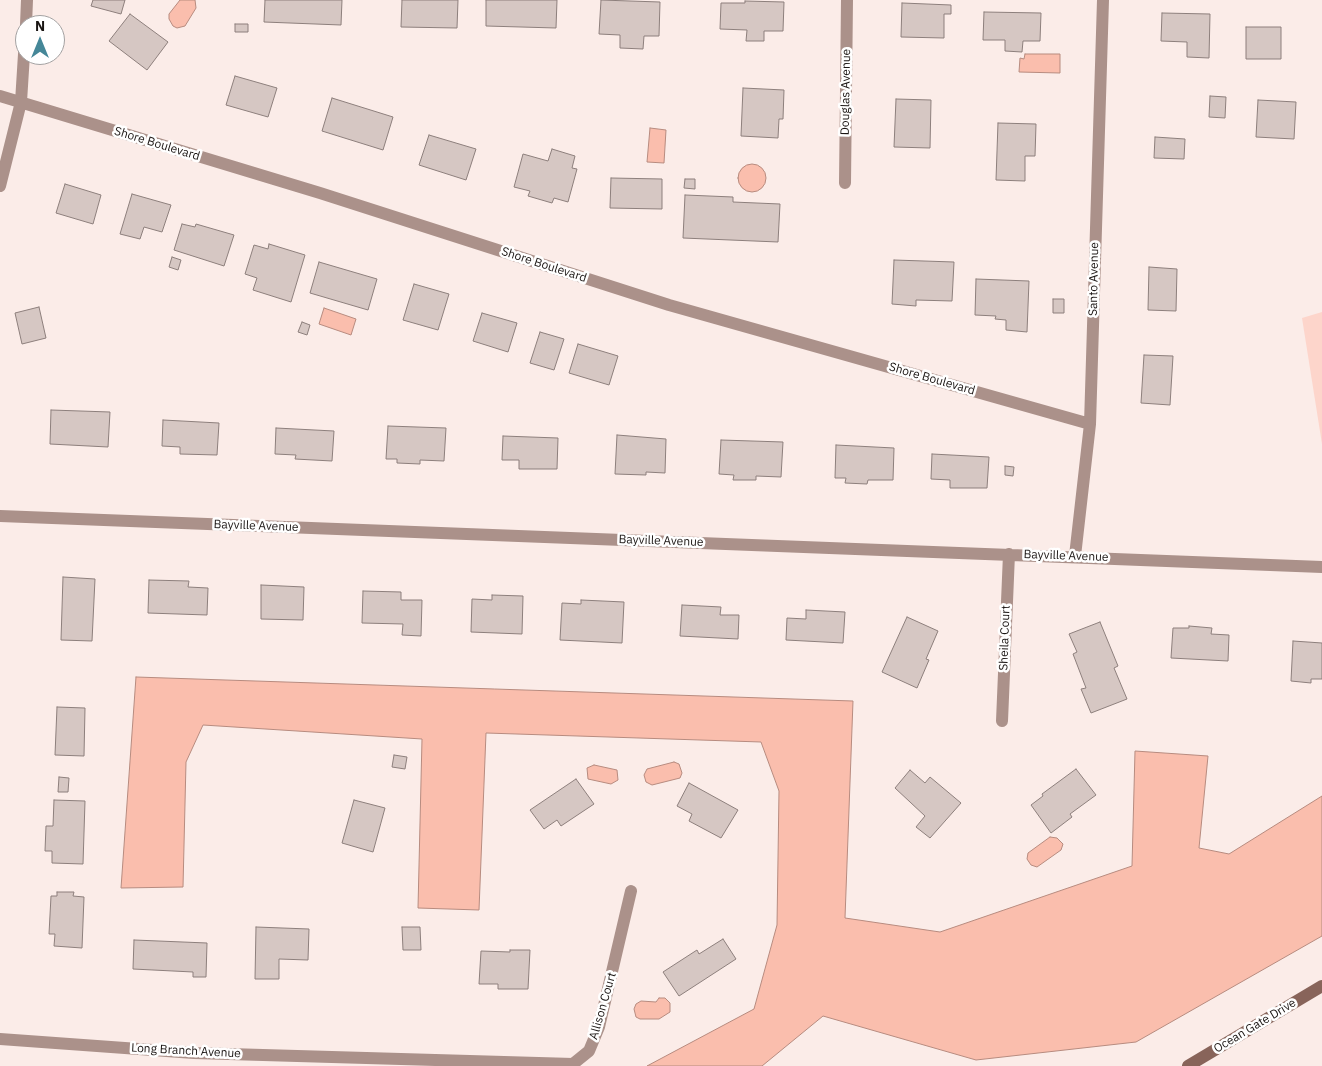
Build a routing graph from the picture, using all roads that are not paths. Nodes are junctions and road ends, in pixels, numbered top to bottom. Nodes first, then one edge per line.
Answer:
1 (27, 0) edge
2 (847, 0) edge
3 (1103, 0) edge
4 (26, 15) edge
5 (23, 65) edge
6 (0, 96) edge
7 (21, 102) junction
8 (844, 183) dead end
9 (0, 186) edge
10 (1090, 424) junction
11 (0, 516) edge
12 (1009, 554) junction
13 (1075, 556) junction
14 (1322, 567) edge
15 (1002, 722) dead end
16 (631, 891) dead end
17 (1322, 986) edge
18 (0, 1039) edge
19 (432, 1064) edge
20 (1188, 1066) edge

1 - 4 street
2 - 8 street, Douglas Avenue
3 - 10 street, Santo Avenue
5 - 7 street
6 - 7 street, Shore Boulevard
7 - 9 street
7 - 10 street, Shore Boulevard
10 - 13 street, Santo Avenue
11 - 12 street, Bayville Avenue
12 - 13 street, Bayville Avenue
12 - 15 street, Sheila Court
13 - 14 street, Bayville Avenue
16 - 19 street, Allison Court
17 - 20 main road, Ocean Gate Drive
18 - 19 street, Long Branch Avenue

